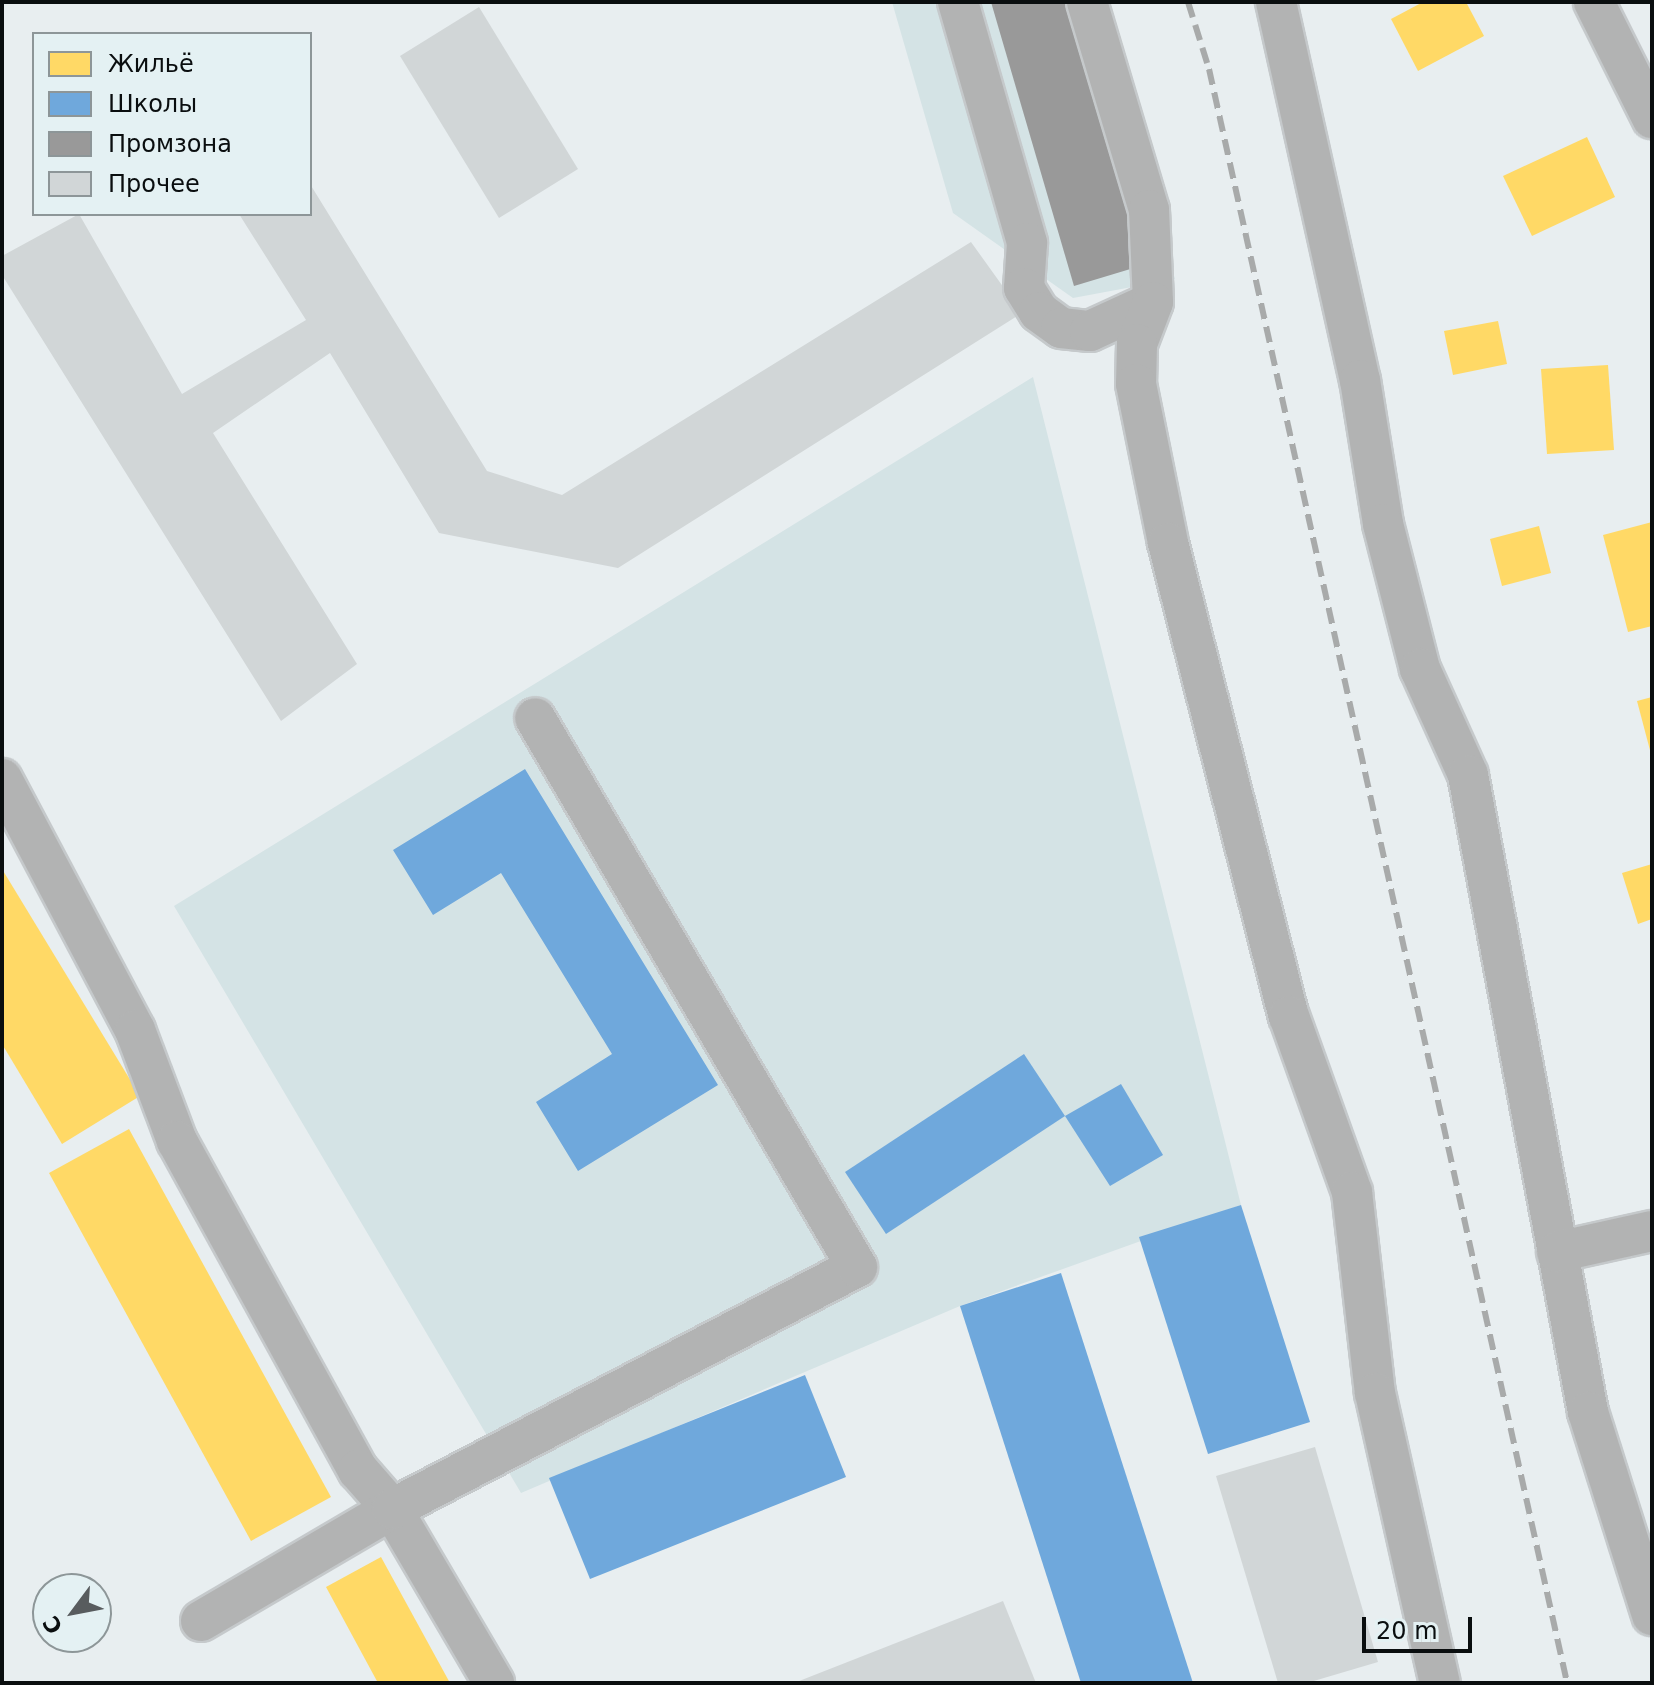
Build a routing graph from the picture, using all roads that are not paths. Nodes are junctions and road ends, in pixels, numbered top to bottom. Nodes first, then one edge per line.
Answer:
1 (958, 2) edge
2 (1087, 2) edge
3 (1276, 2) edge
4 (1594, 2) edge
5 (1652, 118) edge
6 (1153, 302) junction
7 (535, 718) dead end
8 (2, 779) edge
9 (1652, 1231) edge
10 (1557, 1252) junction
11 (392, 1509) junction
12 (1652, 1615) edge
13 (201, 1621) dead end
14 (494, 1683) edge
15 (1440, 1683) edge

1 - 6 street
2 - 6 street
3 - 10 street
4 - 5 street
6 - 15 street
7 - 11 street
8 - 11 street
9 - 10 street
10 - 12 street
11 - 13 street
11 - 14 street

